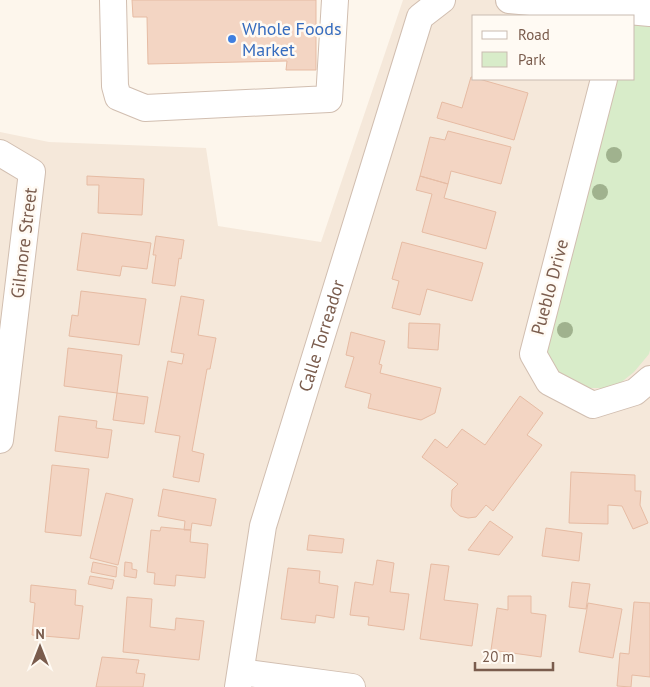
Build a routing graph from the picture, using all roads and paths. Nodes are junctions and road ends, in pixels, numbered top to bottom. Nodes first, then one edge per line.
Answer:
1 (114, 0) edge
2 (336, 0) edge
3 (442, 0) edge
4 (509, 0) edge
5 (650, 13) edge
6 (621, 14) edge
7 (604, 80) edge
8 (0, 153) edge
9 (650, 379) edge
10 (0, 440) edge
11 (240, 679) edge
12 (352, 687) edge

1 - 2 street
3 - 11 street, Calle Torreador
4 - 6 street
5 - 6 street
7 - 9 street, Pueblo Drive
8 - 10 street, Gilmore Street
11 - 12 street

